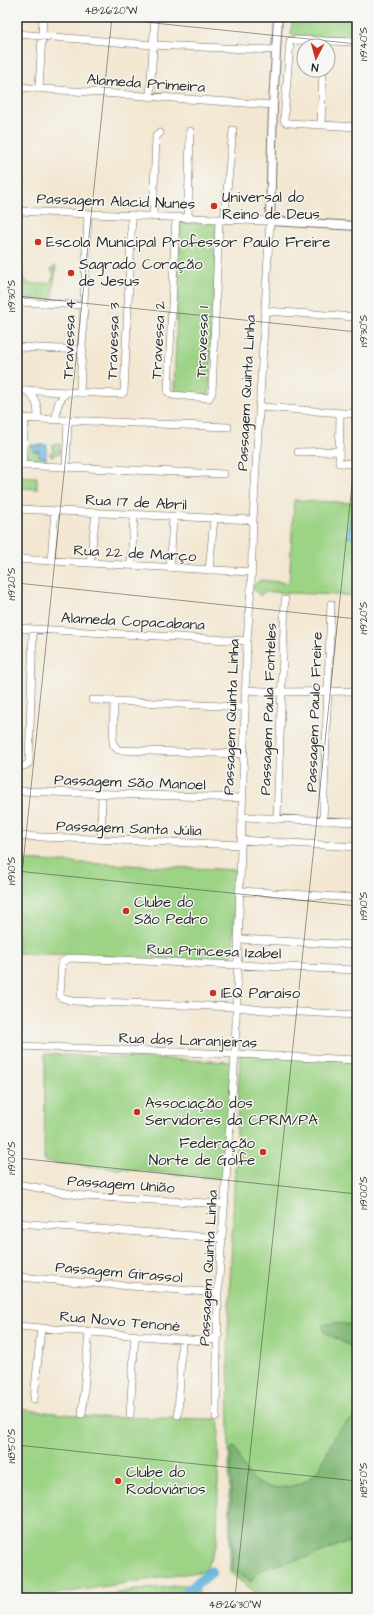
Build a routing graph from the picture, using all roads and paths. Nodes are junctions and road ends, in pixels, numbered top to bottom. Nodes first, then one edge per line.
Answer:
1 (43, 17) edge
2 (154, 17) edge
3 (278, 17) edge
4 (17, 34) edge
5 (42, 36) junction
6 (296, 40) edge
7 (357, 42) edge
8 (336, 43) edge
9 (152, 44) junction
10 (276, 50) junction
11 (323, 78) edge
12 (17, 87) edge
13 (39, 89) junction
14 (150, 96) junction
15 (273, 105) junction
16 (357, 123) edge
17 (321, 125) junction
18 (357, 127) edge
19 (233, 130) dead end
20 (190, 131) dead end
21 (160, 133) dead end
22 (17, 211) edge
23 (88, 214) junction
24 (132, 216) junction
25 (153, 217) junction
26 (176, 218) junction
27 (188, 218) junction
28 (222, 220) junction
29 (270, 221) junction
30 (357, 226) edge
31 (17, 302) edge
32 (84, 305) junction
33 (265, 311) junction
34 (357, 317) edge
35 (17, 346) edge
36 (82, 350) junction
37 (17, 390) edge
38 (26, 390) junction
39 (67, 392) junction
40 (80, 393) junction
41 (212, 393) joint
42 (260, 406) junction
43 (340, 414) junction
44 (357, 414) edge
45 (17, 418) edge
46 (25, 419) junction
47 (38, 419) junction
48 (56, 420) junction
49 (68, 421) junction
50 (228, 427) dead end
51 (339, 451) junction
52 (298, 452) dead end
53 (357, 464) edge
54 (20, 465) edge
55 (66, 467) junction
56 (224, 474) dead end
57 (17, 509) edge
58 (55, 511) junction
59 (96, 513) junction
60 (134, 515) junction
61 (174, 517) junction
62 (214, 519) junction
63 (253, 520) junction
64 (17, 522) edge
65 (17, 559) edge
66 (51, 561) junction
67 (90, 563) junction
68 (131, 565) junction
69 (170, 568) junction
70 (209, 570) junction
71 (251, 572) junction
72 (285, 600) dead end
73 (331, 604) dead end
74 (17, 628) edge
75 (33, 629) junction
76 (247, 641) junction
77 (245, 690) junction
78 (357, 691) edge
79 (282, 692) junction
80 (328, 692) junction
81 (92, 700) dead end
82 (114, 702) junction
83 (244, 707) junction
84 (243, 754) junction
85 (17, 766) edge
86 (17, 791) edge
87 (102, 794) junction
88 (243, 798) junction
89 (242, 817) junction
90 (278, 819) junction
91 (324, 821) junction
92 (357, 822) edge
93 (17, 836) edge
94 (101, 840) junction
95 (241, 842) junction
96 (357, 847) edge
97 (239, 891) junction
98 (357, 898) edge
99 (238, 939) junction
100 (357, 944) edge
101 (237, 964) junction
102 (357, 970) edge
103 (237, 1007) junction
104 (357, 1015) edge
105 (17, 1047) edge
106 (235, 1054) junction
107 (357, 1060) edge
108 (17, 1184) edge
109 (224, 1204) junction
110 (17, 1223) edge
111 (222, 1238) junction
112 (17, 1277) edge
113 (218, 1293) junction
114 (17, 1326) edge
115 (41, 1328) junction
116 (89, 1331) junction
117 (135, 1335) junction
118 (219, 1336) junction
119 (182, 1339) junction
120 (34, 1400) dead end
121 (82, 1414) dead end
122 (130, 1415) dead end
123 (178, 1415) dead end
124 (216, 1417) dead end

1 - 5 street
2 - 9 street
3 - 10 main road, Passagem Quinta Linha
4 - 5 street
5 - 9 street
5 - 13 street
6 - 17 street
7 - 8 street
9 - 10 street
9 - 14 street
10 - 15 main road, Passagem Quinta Linha
11 - 17 street
12 - 13 street, Alameda Primeira
13 - 14 street, Alameda Primeira
14 - 15 street, Alameda Primeira
15 - 29 main road, Passagem Quinta Linha
16 - 18 street
17 - 18 street
19 - 28 street, Travessa 1
20 - 27 street
21 - 25 street
22 - 23 street, Passagem Alacid Nunes
23 - 24 street, Passagem Alacid Nunes
23 - 32 street, Travessa 4
24 - 25 street, Passagem Alacid Nunes
24 - 40 street, Travessa 3
25 - 26 street, Passagem Alacid Nunes
26 - 27 street, Passagem Alacid Nunes
26 - 41 street, Travessa 2
27 - 28 street, Passagem Alacid Nunes
28 - 29 street, Passagem Alacid Nunes
28 - 41 street, Travessa 1
29 - 30 main road, Passagem Alacid Nunes
29 - 33 street, Passagem Quinta Linha
31 - 32 street
32 - 36 street, Travessa 4
33 - 34 street
33 - 42 street, Passagem Quinta Linha
35 - 36 street
36 - 40 street, Travessa 4
37 - 38 street
38 - 39 street
38 - 47 street
39 - 40 street
39 - 48 street
42 - 43 street
42 - 63 street, Passagem Quinta Linha
43 - 44 street
43 - 51 street
45 - 46 street
46 - 47 street
46 - 54 street
47 - 48 street
48 - 49 street
49 - 50 street
49 - 55 street
51 - 52 street
51 - 53 street
54 - 55 street
55 - 56 street
57 - 58 street, Rua 17 de Abril
57 - 64 street
58 - 59 street, Rua 17 de Abril
58 - 66 street
59 - 60 street, Rua 17 de Abril
59 - 67 street
60 - 61 street, Rua 17 de Abril
60 - 68 street
61 - 62 street, Rua 17 de Abril
61 - 69 street
62 - 63 street, Rua 17 de Abril
62 - 70 street
63 - 71 street, Passagem Quinta Linha
65 - 66 street, Rua 22 de Março
66 - 67 street, Rua 22 de Março
67 - 68 street, Rua 22 de Março
68 - 69 street, Rua 22 de Março
69 - 70 street, Rua 22 de Março
70 - 71 street, Rua 22 de Março
71 - 76 street, Passagem Quinta Linha
72 - 79 street, Passagem Paula Fonteles
73 - 80 street, Passagem Paulo Freire
74 - 75 street, Alameda Copacabana
75 - 76 street, Alameda Copacabana
75 - 85 street
76 - 77 street, Passagem Quinta Linha
77 - 79 street
77 - 83 street, Passagem Quinta Linha
78 - 80 street
79 - 80 street
79 - 90 street, Passagem Paula Fonteles
80 - 91 street, Passagem Paulo Freire
81 - 82 street
82 - 83 street
82 - 84 street
83 - 84 street, Passagem Quinta Linha
84 - 88 street, Passagem Quinta Linha
86 - 87 street, Passagem São Manoel
87 - 88 street, Passagem São Manoel
87 - 94 street
88 - 89 street, Passagem Quinta Linha
89 - 90 street
89 - 95 street, Passagem Quinta Linha
90 - 91 street
91 - 92 street
93 - 94 street, Passagem Santa Júlia
94 - 95 street, Passagem Santa Júlia
95 - 96 street, Passagem Santa Júlia
95 - 97 street, Passagem Quinta Linha
97 - 98 street
97 - 99 street, Passagem Quinta Linha
99 - 100 street
99 - 101 street, Passagem Quinta Linha
101 - 102 street, Rua Princesa Izabel
101 - 103 street, Passagem Quinta Linha
101 - 103 street, Rua Princesa Izabel
103 - 104 street
103 - 106 street, Passagem Quinta Linha
105 - 106 street, Rua das Laranjeiras
106 - 107 street, Rua das Laranjeiras
106 - 109 street, Passagem Quinta Linha
108 - 109 street, Passagem União
109 - 111 street, Passagem Quinta Linha
110 - 111 street
111 - 113 street, Passagem Quinta Linha
112 - 113 street, Passagem Girassol
113 - 118 street, Passagem Quinta Linha
114 - 115 street, Rua Novo Tenoné
115 - 116 street, Rua Novo Tenoné
115 - 120 street
116 - 117 street, Rua Novo Tenoné
116 - 121 street
117 - 119 street, Rua Novo Tenoné
117 - 122 street
118 - 119 street, Rua Novo Tenoné
118 - 124 street, Passagem Quinta Linha
119 - 123 street

